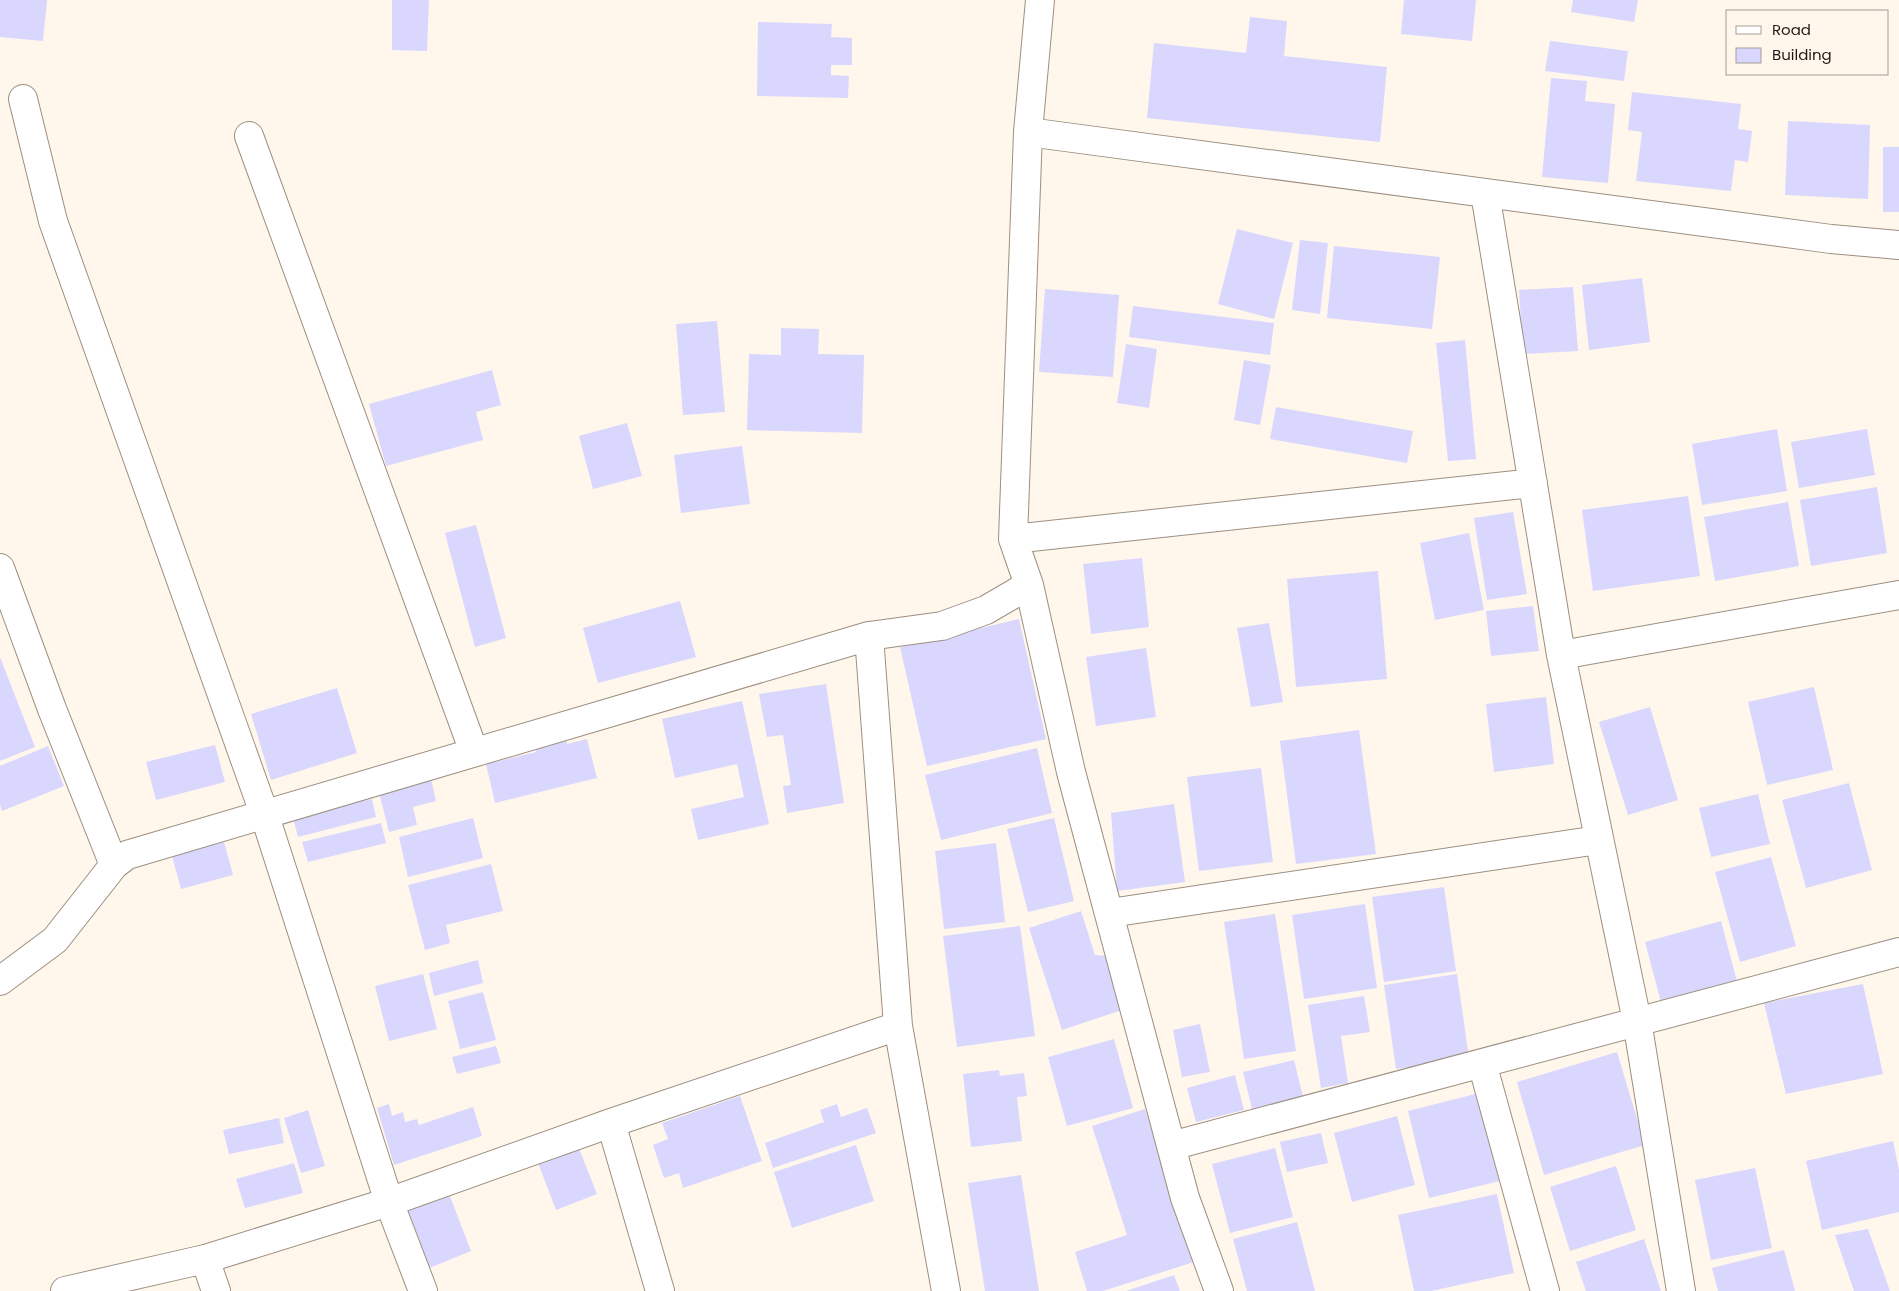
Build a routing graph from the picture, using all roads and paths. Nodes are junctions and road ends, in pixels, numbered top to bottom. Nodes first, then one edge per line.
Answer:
1 (1040, 0) edge
2 (23, 99) dead end
3 (1028, 132) junction
4 (248, 136) dead end
5 (1485, 193) junction
6 (1899, 245) edge
7 (1533, 484) junction
8 (1013, 539) junction
9 (0, 568) edge
10 (1029, 585) junction
11 (1899, 595) edge
12 (869, 636) junction
13 (1562, 655) junction
14 (474, 752) junction
15 (264, 813) junction
16 (1598, 840) junction
17 (114, 865) junction
18 (1110, 913) junction
19 (1898, 960) edge
20 (0, 981) edge
21 (1636, 1021) junction
22 (898, 1026) junction
23 (1482, 1063) junction
24 (611, 1123) junction
25 (1171, 1146) junction
26 (389, 1202) junction
27 (205, 1259) junction
28 (65, 1291) edge
29 (216, 1291) edge
30 (423, 1291) edge
31 (660, 1291) edge
32 (946, 1291) edge
33 (1219, 1291) edge
34 (1545, 1291) edge
35 (1681, 1291) edge

1 - 3 street
2 - 15 street
3 - 5 street
3 - 8 street
4 - 14 street
5 - 6 street
5 - 7 street
7 - 8 street
7 - 13 street
8 - 10 street
9 - 17 street
10 - 12 street
10 - 18 street
11 - 13 street
12 - 14 street
12 - 22 street
13 - 16 street
14 - 15 street
15 - 17 street
15 - 26 street
16 - 18 street
16 - 21 street
17 - 20 street
18 - 25 street
19 - 21 street
21 - 23 street
21 - 35 street
22 - 24 street
22 - 32 street
23 - 25 street
23 - 34 street
24 - 26 street
24 - 31 street
25 - 33 street
26 - 27 street
26 - 30 street
27 - 28 street
27 - 29 street

